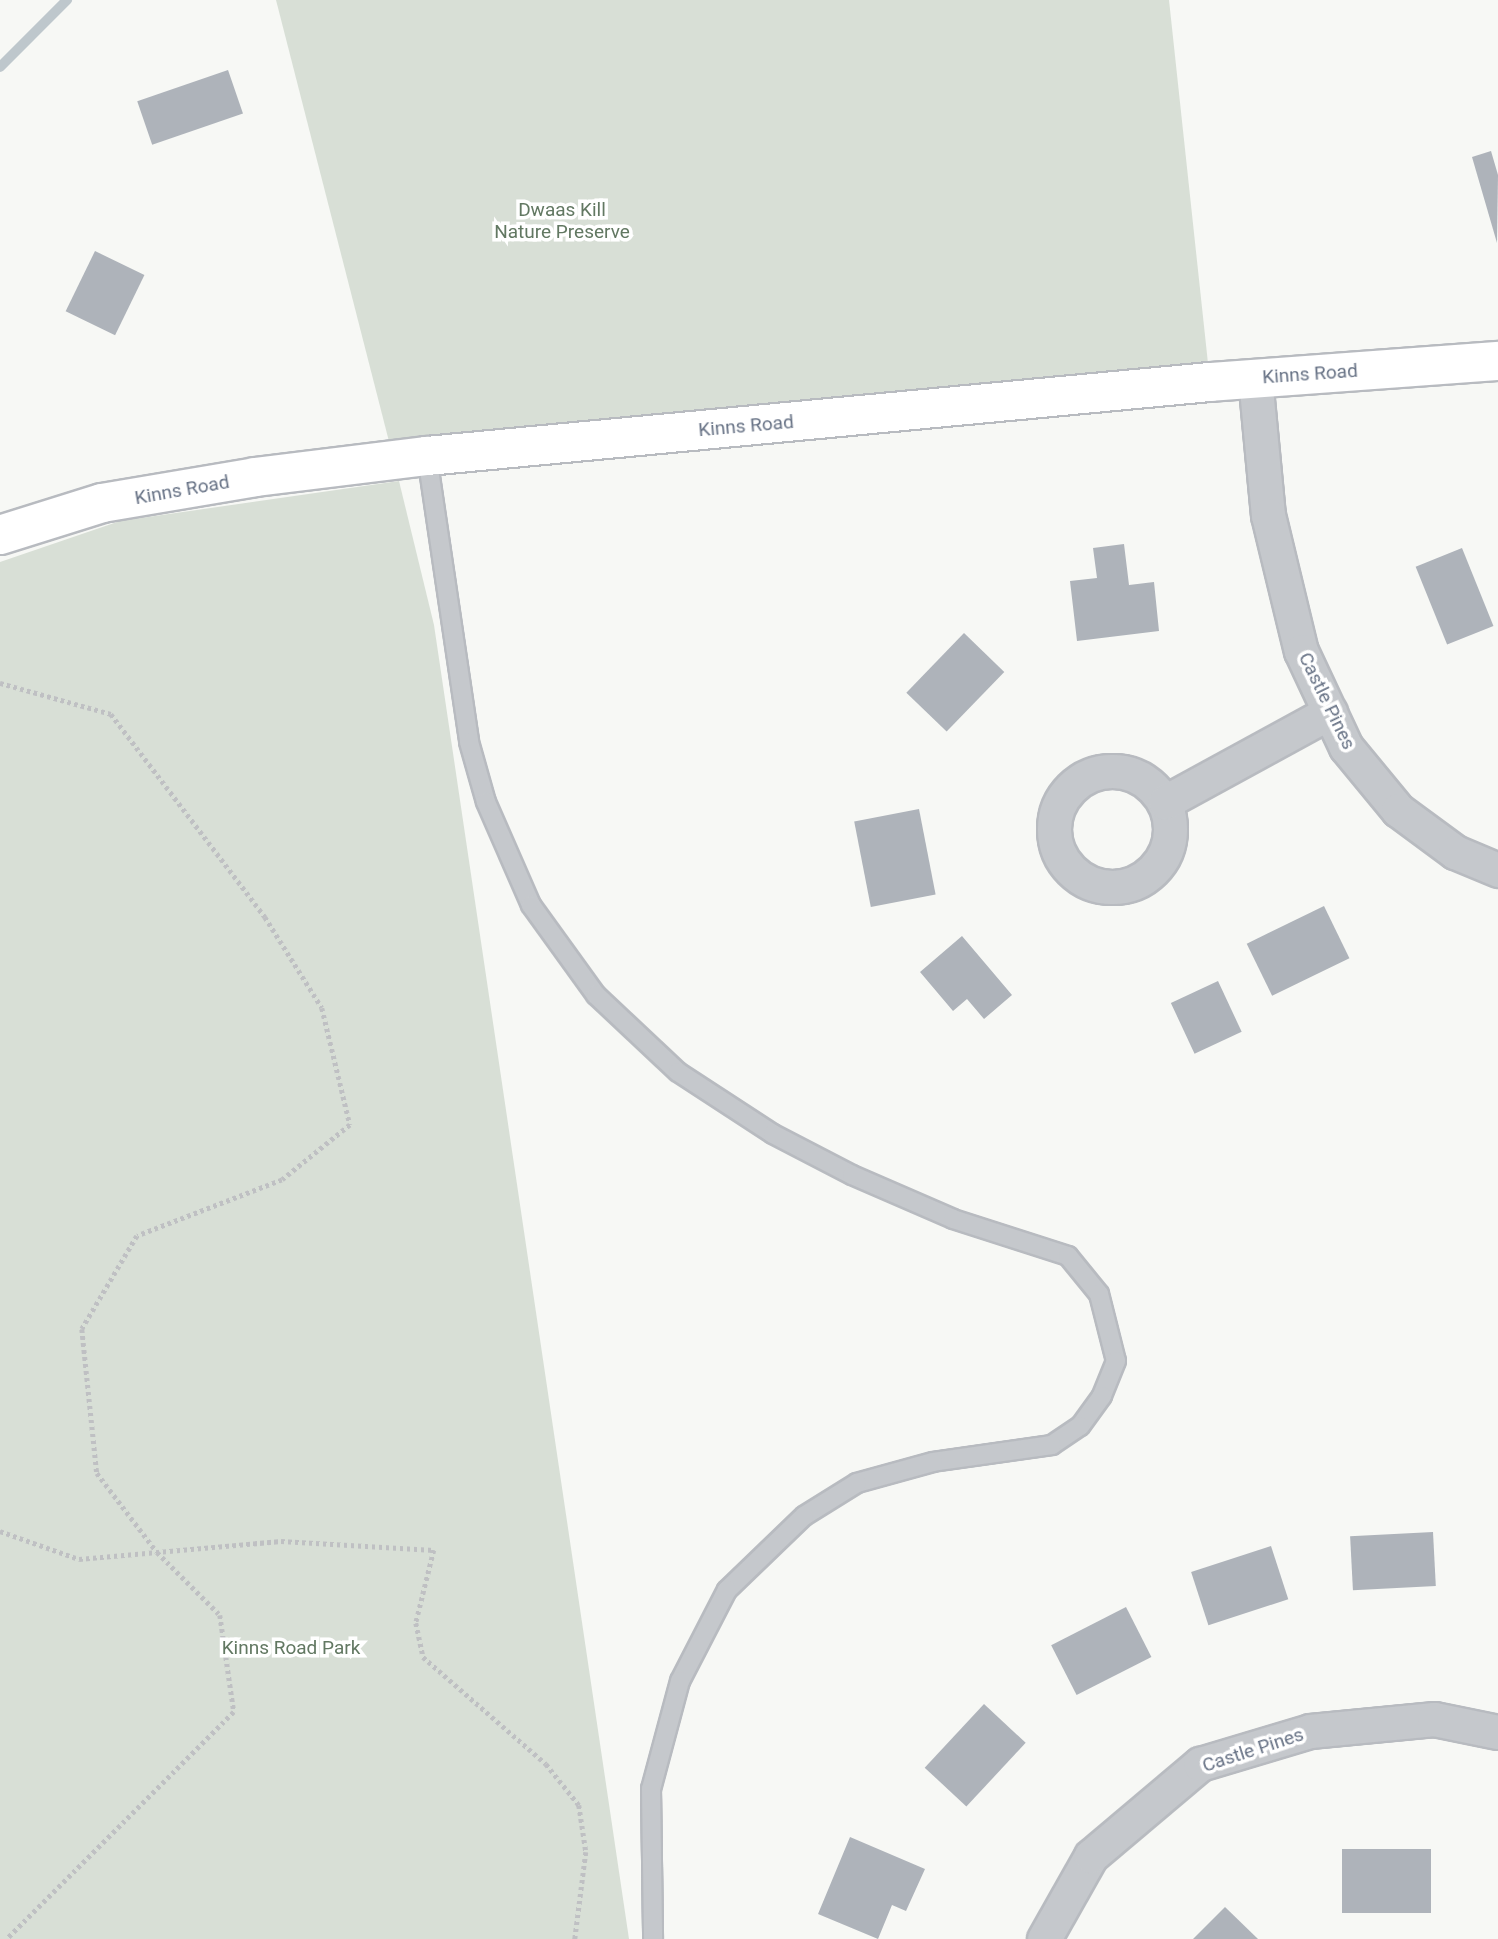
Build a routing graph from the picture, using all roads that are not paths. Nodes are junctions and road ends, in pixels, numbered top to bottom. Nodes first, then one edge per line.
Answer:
1 (1498, 361) edge
2 (1255, 378) junction
3 (427, 456) junction
4 (0, 535) edge
5 (1330, 712) junction
6 (1165, 802) dead end
7 (1498, 870) edge
8 (1498, 1732) edge
9 (653, 1939) edge
10 (1044, 1939) edge

1 - 2 street, Kinns Road
2 - 3 street, Kinns Road
2 - 5 street, Castle Pines
3 - 4 street, Kinns Road
3 - 9 lane
5 - 6 street
5 - 7 street, Castle Pines
8 - 10 street, Castle Pines

